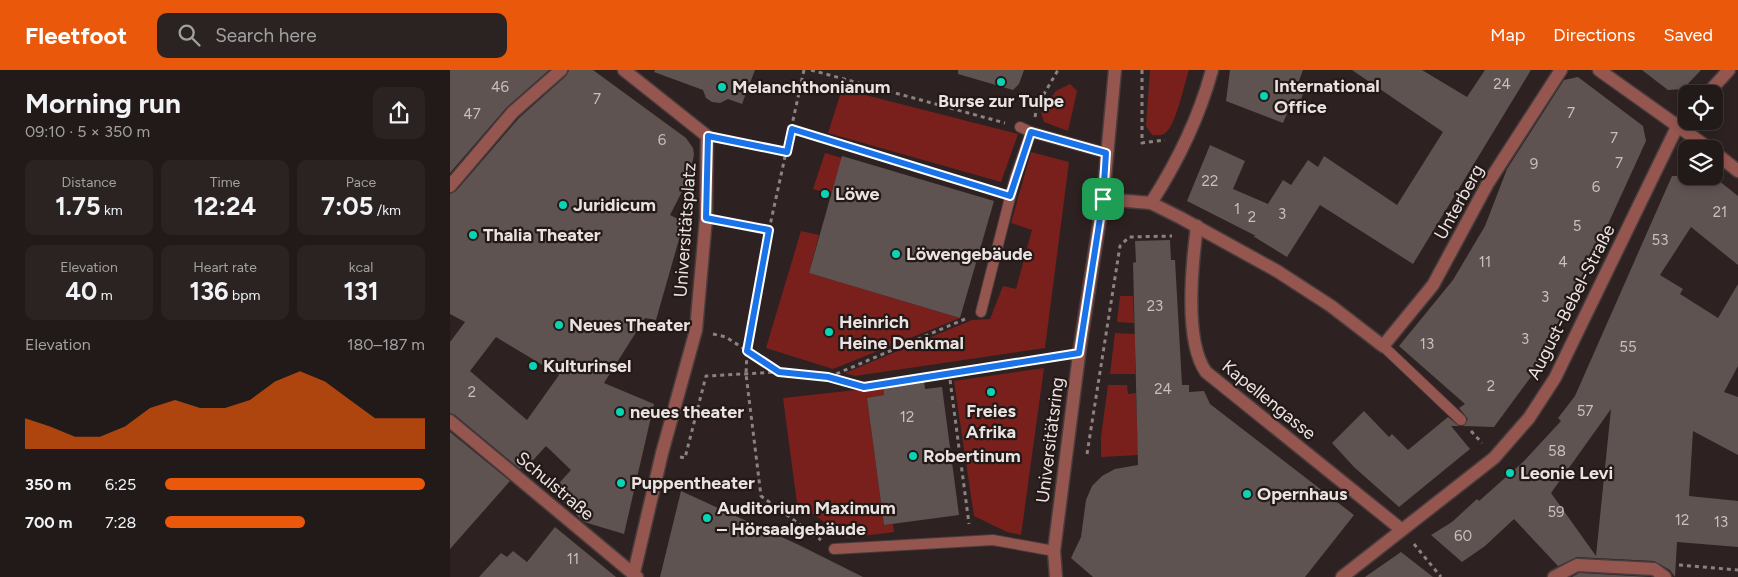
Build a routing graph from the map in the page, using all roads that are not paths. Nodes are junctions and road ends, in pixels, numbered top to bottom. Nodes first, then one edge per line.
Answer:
1 (561, 70) edge
2 (624, 70) edge
3 (1115, 70) edge
4 (1212, 70) edge
5 (1562, 70) edge
6 (1599, 70) edge
7 (1729, 70) edge
8 (1715, 85) edge
9 (1678, 118) edge
10 (1020, 127) road end
11 (1678, 128) edge
12 (1692, 130) edge
13 (1031, 132) junction
14 (1701, 140) edge
15 (1106, 153) junction
16 (1723, 159) edge
17 (1738, 171) edge
18 (450, 186) edge
19 (1103, 199) junction
20 (1152, 203) junction
21 (1197, 226) junction
22 (981, 312) road end
23 (1382, 346) junction
24 (1461, 420) dead end
25 (450, 422) edge
26 (1402, 530) junction
27 (834, 549) dead end
28 (1054, 551) junction
29 (635, 576) edge
30 (1056, 577) edge
31 (1342, 577) edge
32 (1554, 577) edge
33 (1665, 577) edge

1 - 18 street
2 - 29 street, Universitätsplatz
3 - 15 street, Universitätsring
4 - 20 street
5 - 23 street, Unterberg
6 - 9 street
7 - 8 street
10 - 13 lane
11 - 26 street, August-Bebel-Straße
12 - 14 street
13 - 15 lane
13 - 22 lane
15 - 19 street, Universitätsring
16 - 17 street
19 - 20 street
19 - 28 street, Universitätsring
20 - 21 street
21 - 23 street
21 - 26 street, Kapellengasse
23 - 24 lane
25 - 29 street, Schulstraße
26 - 31 street, August-Bebel-Straße
27 - 28 lane
28 - 30 street, Universitätsring
32 - 33 street

